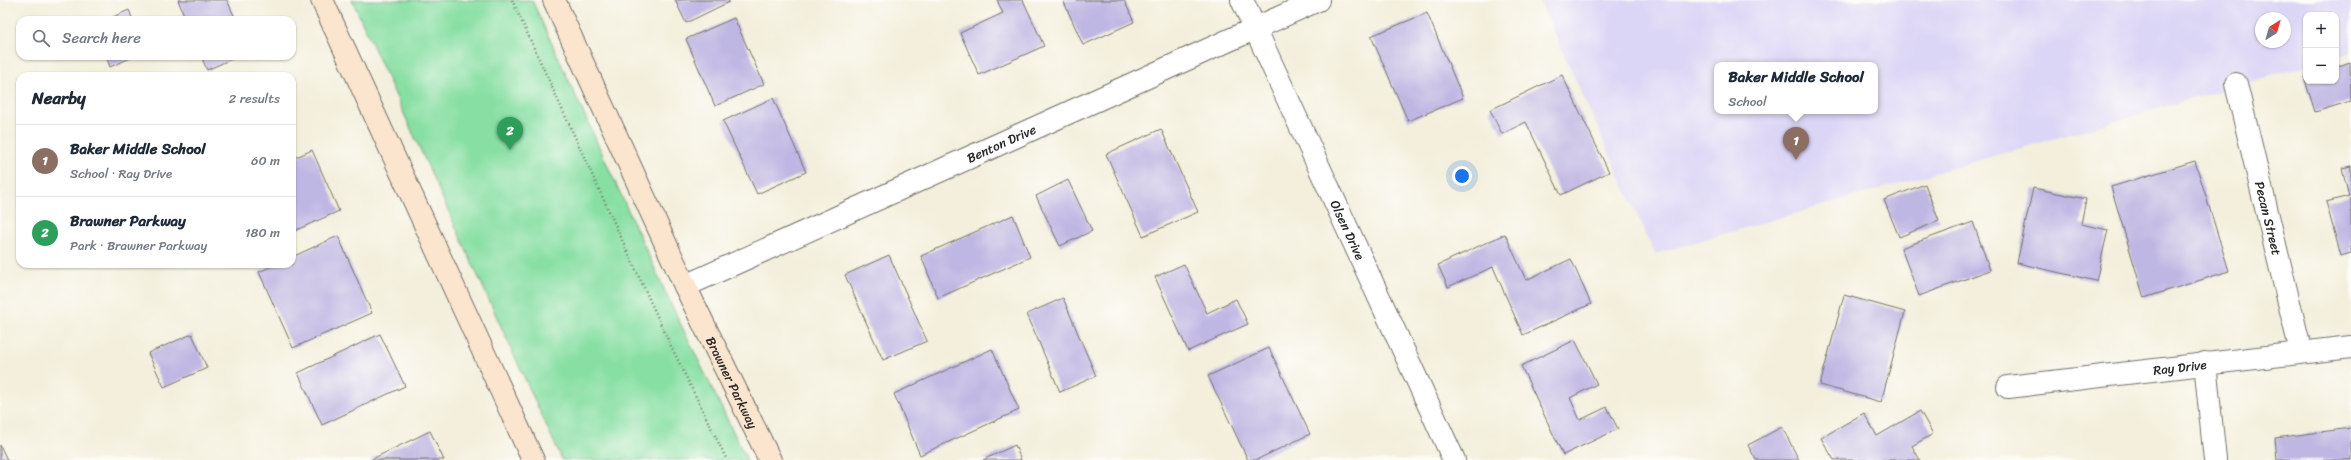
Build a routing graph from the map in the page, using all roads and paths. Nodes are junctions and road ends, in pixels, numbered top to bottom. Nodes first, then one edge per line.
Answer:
1 (322, 0) edge
2 (512, 0) edge
3 (554, 0) edge
4 (1242, 0) edge
5 (1318, 0) edge
6 (1255, 30) junction
7 (2236, 84) dead end
8 (685, 286) junction
9 (2351, 347) edge
10 (2301, 352) junction
11 (2204, 363) junction
12 (2008, 387) dead end
13 (533, 460) edge
14 (727, 460) edge
15 (770, 460) edge
16 (1454, 460) edge
17 (2216, 460) edge

1 - 13 street
2 - 14 path
3 - 8 street, Brawner Parkway
4 - 6 street, Olsen Drive
5 - 6 street, Benton Drive
6 - 8 street, Benton Drive
6 - 16 street, Olsen Drive
7 - 10 street, Pecan Street
8 - 15 street, Brawner Parkway
9 - 10 street, Ray Drive
10 - 11 street, Ray Drive
11 - 12 street, Ray Drive
11 - 17 street

